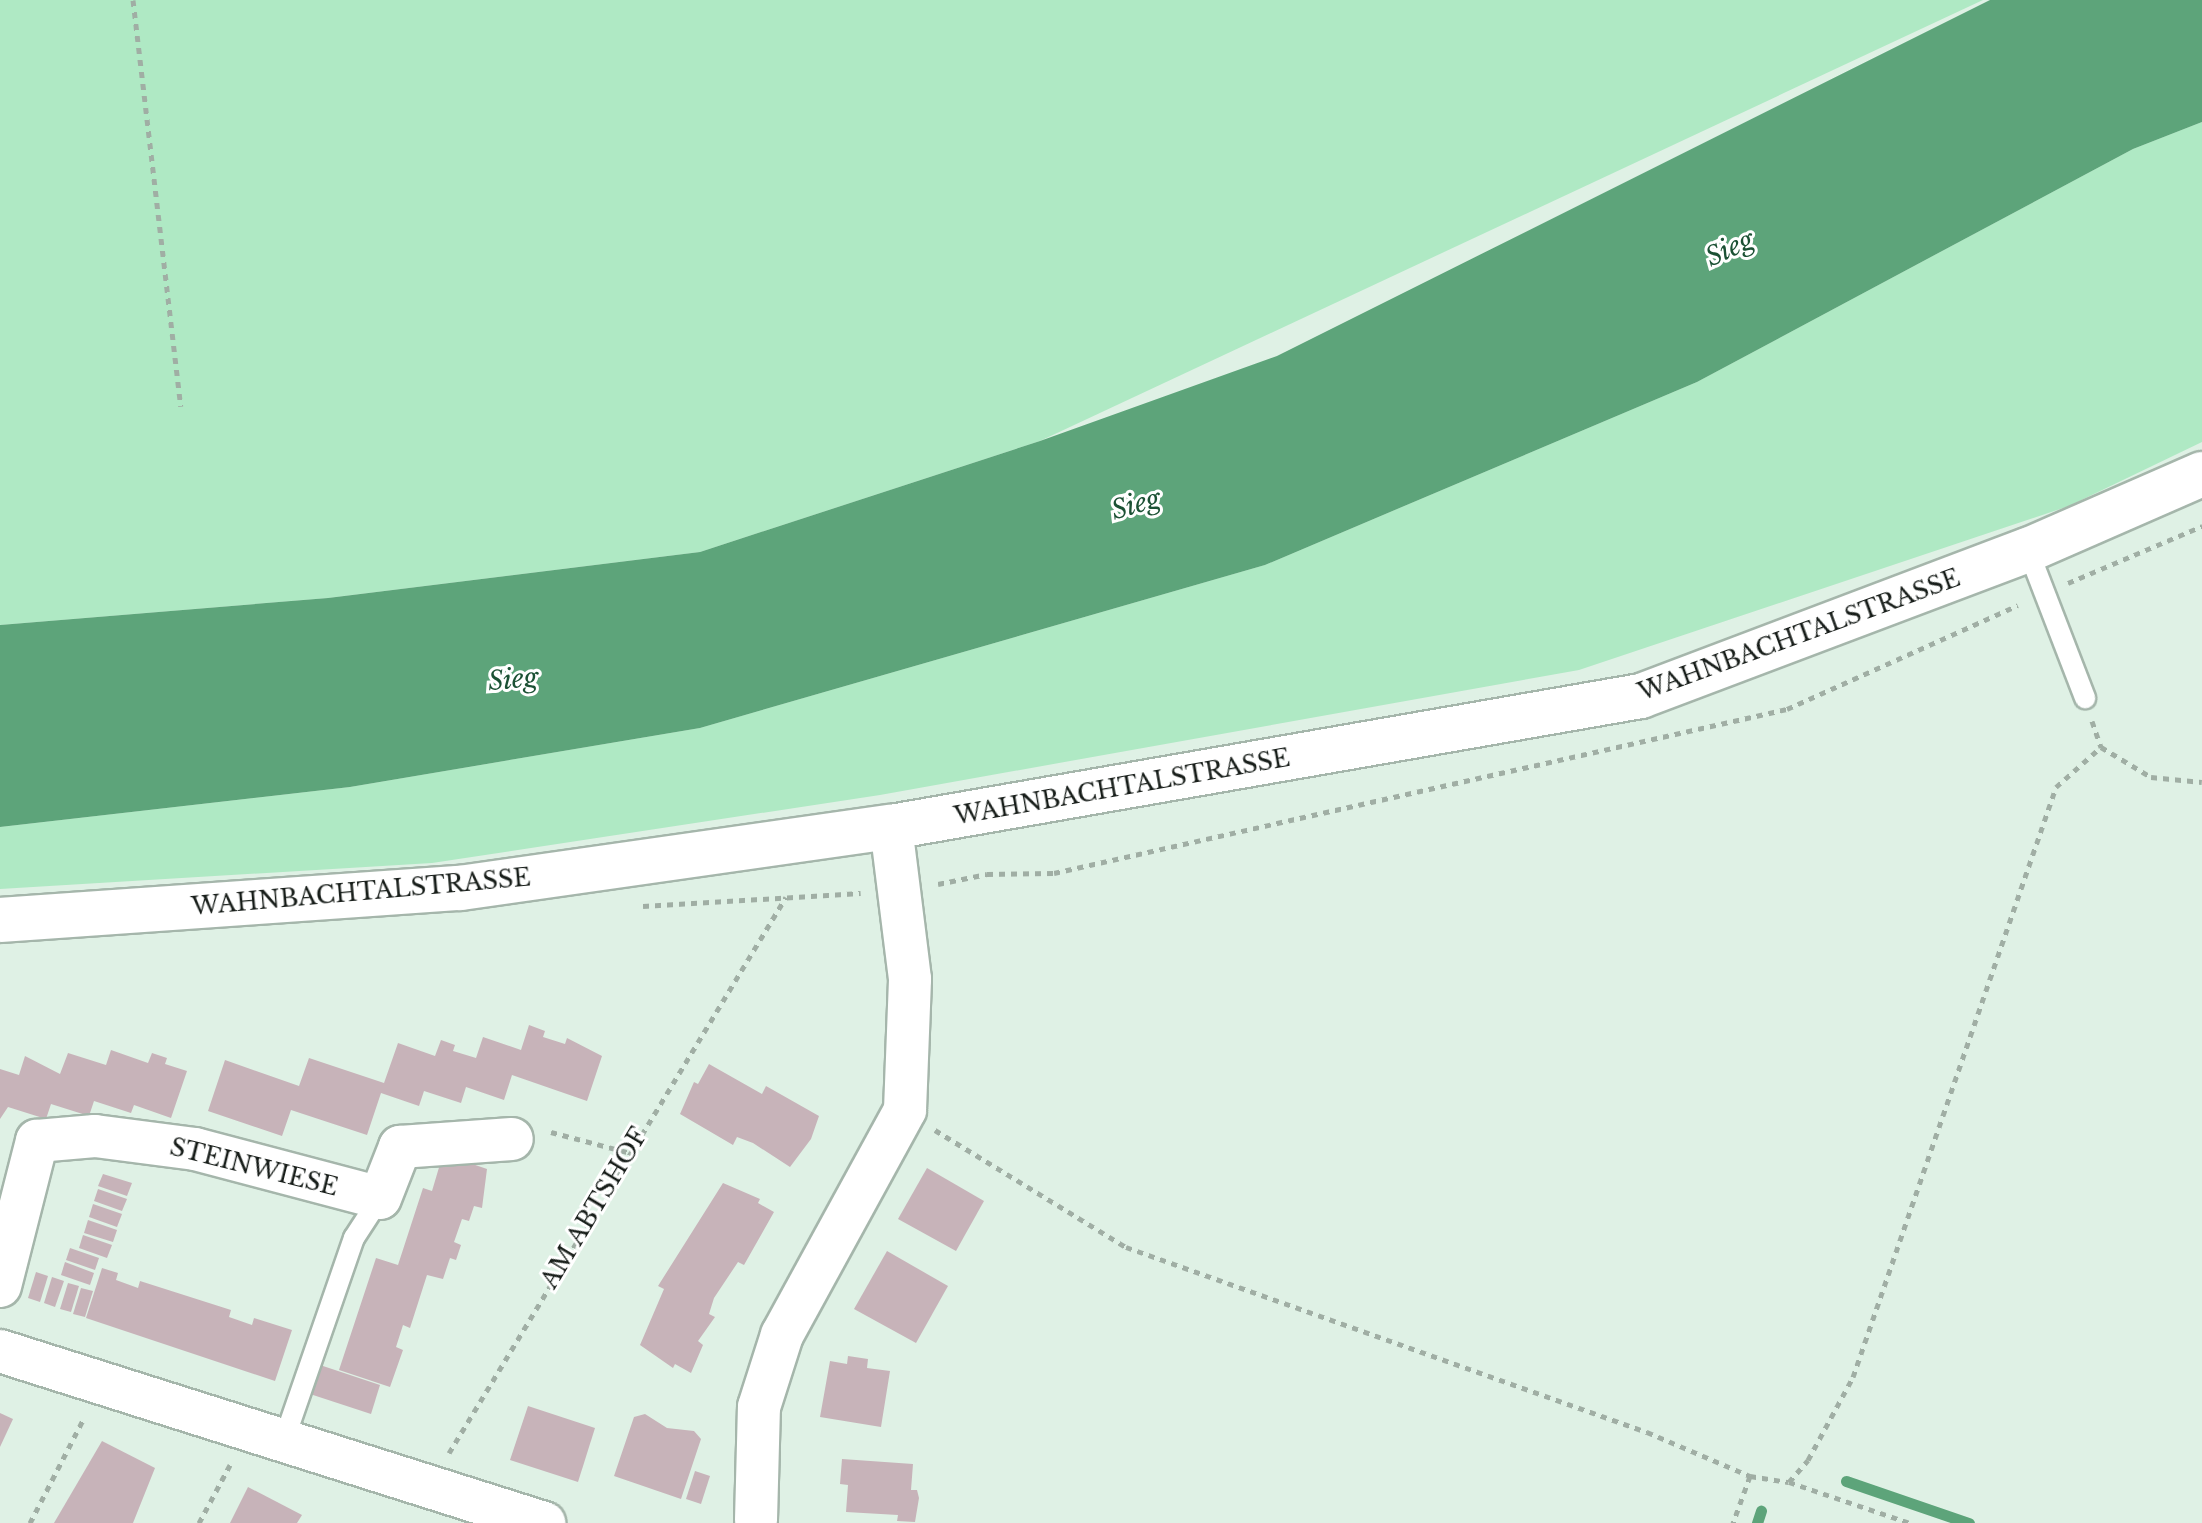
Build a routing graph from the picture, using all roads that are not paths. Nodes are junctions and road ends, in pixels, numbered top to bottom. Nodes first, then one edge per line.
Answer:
1 (2202, 474) edge
2 (2028, 550) junction
3 (2085, 698) dead end
4 (891, 827) junction
5 (0, 920) edge
6 (512, 1139) road end
7 (18, 1142) edge
8 (380, 1198) junction
9 (0, 1286) edge
10 (0, 1351) edge
11 (266, 1434) junction
12 (758, 1522) edge
13 (544, 1523) edge

1 - 2 main road, WAHNBACHTALSTRASSE
2 - 3 lane
2 - 4 main road, WAHNBACHTALSTRASSE
4 - 5 main road, WAHNBACHTALSTRASSE
4 - 12 street
6 - 8 street
7 - 8 street, STEINWIESE
7 - 9 street, STEINWIESE
8 - 11 lane
10 - 11 street
11 - 13 street

